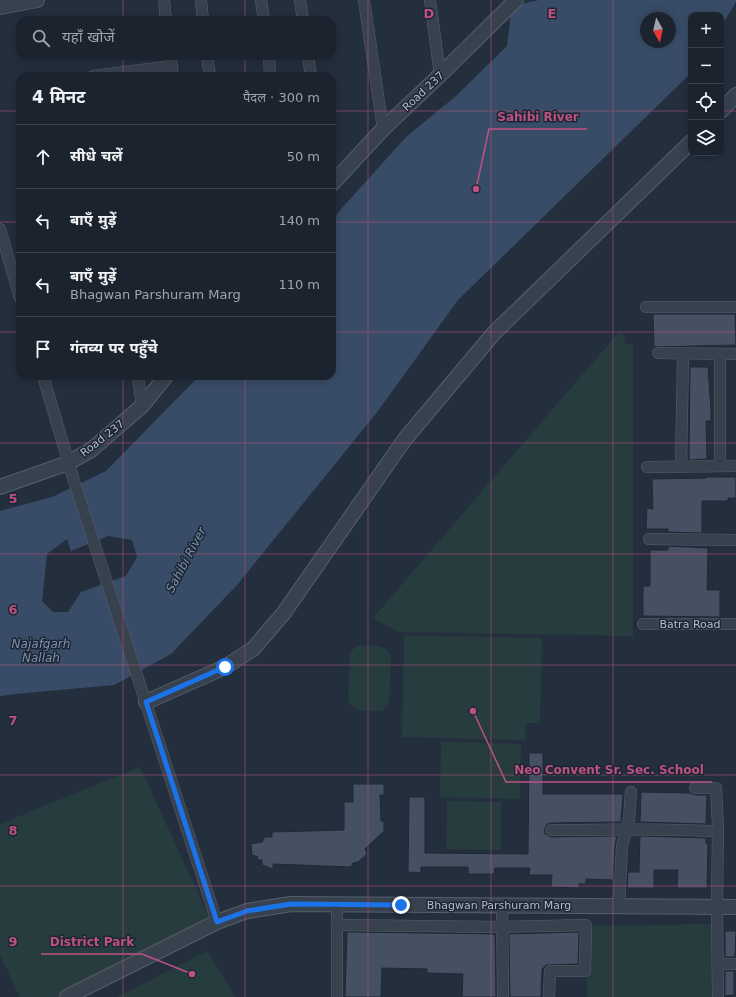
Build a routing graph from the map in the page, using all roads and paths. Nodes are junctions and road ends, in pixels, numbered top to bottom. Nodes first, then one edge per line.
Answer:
1 (37, 0) edge
2 (40, 0) edge
3 (164, 0) edge
4 (201, 0) edge
5 (261, 0) edge
6 (300, 0) edge
7 (364, 0) edge
8 (430, 0) edge
9 (513, 2) edge
10 (0, 7) edge
11 (166, 16) edge
12 (203, 16) edge
13 (263, 16) edge
14 (302, 16) edge
15 (208, 60) edge
16 (269, 60) edge
17 (309, 60) edge
18 (171, 66) edge
19 (124, 72) edge
20 (209, 72) edge
21 (270, 72) edge
22 (310, 72) edge
23 (440, 75) junction
24 (736, 95) edge
25 (724, 108) edge
26 (383, 129) junction
27 (688, 145) edge
28 (336, 180) edge
29 (0, 229) edge
30 (16, 284) edge
31 (646, 307) dead end
32 (736, 307) edge
33 (658, 353) dead end
34 (682, 354) junction
35 (720, 354) junction
36 (736, 354) edge
37 (44, 380) edge
38 (139, 380) edge
39 (163, 380) edge
40 (142, 406) junction
41 (68, 463) junction
42 (720, 466) junction
43 (736, 466) edge
44 (647, 467) dead end
45 (681, 467) junction
46 (0, 487) edge
47 (648, 539) dead end
48 (736, 540) edge
49 (643, 624) dead end
50 (736, 624) edge
51 (146, 702) junction
52 (695, 788) dead end
53 (631, 792) dead end
54 (551, 830) dead end
55 (626, 830) junction
56 (709, 831) dead end
57 (337, 904) junction
58 (502, 905) junction
59 (586, 906) junction
60 (619, 906) junction
61 (717, 907) junction
62 (736, 907) edge
63 (217, 922) junction
64 (337, 925) junction
65 (586, 925) junction
66 (502, 927) junction
67 (718, 964) junction
68 (736, 964) edge
69 (67, 997) edge
70 (337, 997) edge
71 (503, 997) edge
72 (549, 997) edge
73 (718, 997) edge

1 - 2 street
1 - 10 street
3 - 11 street
4 - 12 street
5 - 13 street
6 - 14 street
7 - 26 street
8 - 23 street
9 - 23 street, Road 237
15 - 20 street
16 - 21 street
17 - 22 street
18 - 19 street
23 - 26 street, Road 237
24 - 25 street
26 - 28 street, Road 237
27 - 51 street
29 - 30 street
31 - 32 street
33 - 34 street
34 - 35 street
34 - 45 street
35 - 36 street
35 - 42 street
37 - 41 street
38 - 40 street
39 - 40 street, Road 237
40 - 41 street, Road 237
41 - 46 street, Road 237
41 - 51 street
42 - 43 street
42 - 45 street
44 - 45 street
47 - 48 street
49 - 50 street, Batra Road
51 - 63 street
52 - 61 street
53 - 55 street
54 - 55 street
55 - 56 street
55 - 60 street
57 - 58 street, Bhagwan Parshuram Marg
57 - 63 street, Bhagwan Parshuram Marg
57 - 64 street
58 - 59 street, Bhagwan Parshuram Marg
58 - 66 street
59 - 60 street, Bhagwan Parshuram Marg
59 - 65 street
60 - 61 street, Bhagwan Parshuram Marg
61 - 62 street, Bhagwan Parshuram Marg
61 - 67 street
63 - 69 street, Bhagwan Parshuram Marg
64 - 66 street
64 - 70 street
65 - 66 street
65 - 72 street
66 - 71 street
67 - 68 street
67 - 73 street

